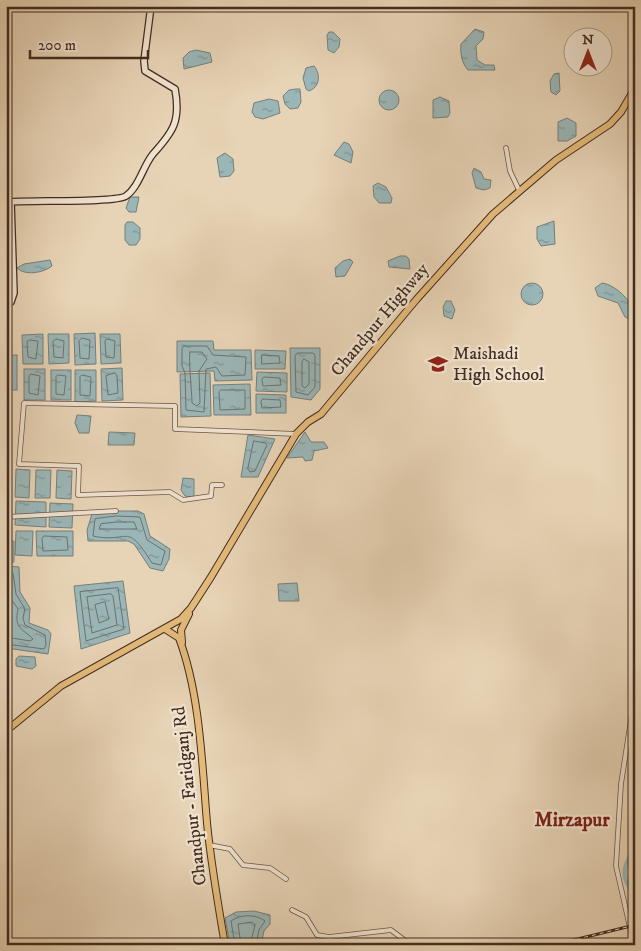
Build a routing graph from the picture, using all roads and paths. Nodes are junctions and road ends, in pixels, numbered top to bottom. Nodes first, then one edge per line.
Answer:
1 (151, 6) edge
2 (635, 88) edge
3 (506, 148) dead end
4 (519, 190) junction
5 (6, 305) edge
6 (296, 434) junction
7 (222, 485) dead end
8 (116, 511) dead end
9 (6, 517) edge
10 (191, 608) junction
11 (165, 630) junction
12 (182, 645) junction
13 (635, 694) edge
14 (6, 731) edge
15 (209, 845) junction
16 (286, 878) dead end
17 (292, 910) dead end
18 (225, 945) edge
19 (411, 945) edge
20 (634, 945) edge

1 - 5 street
2 - 4 main road, Chandpur Highway
3 - 4 street
4 - 6 main road, Chandpur Highway
6 - 7 street
6 - 10 main road, Chandpur Highway
8 - 9 street
10 - 11 main road
10 - 12 main road
11 - 12 main road
11 - 14 main road
12 - 15 main road, Chandpur - Faridganj Rd
13 - 20 street
15 - 16 street
15 - 18 main road, Chandpur - Faridganj Rd
17 - 19 street

